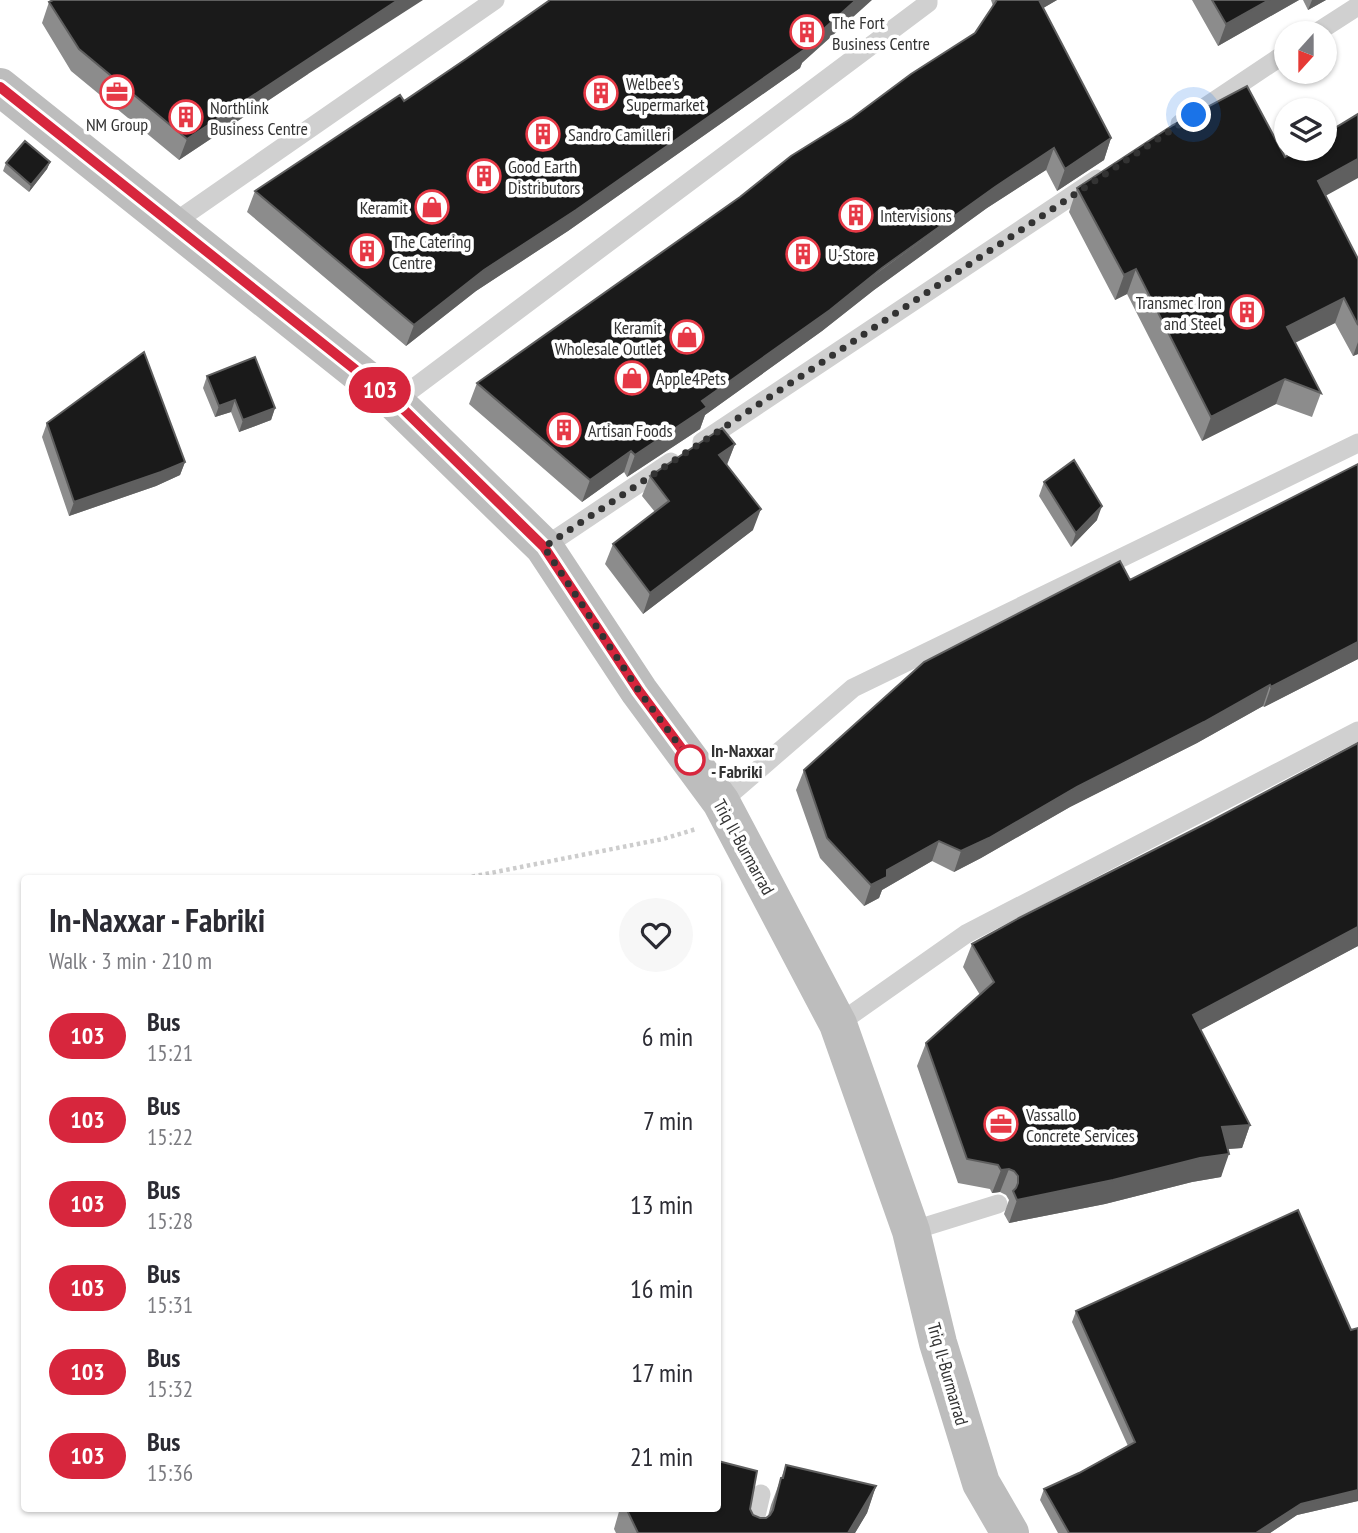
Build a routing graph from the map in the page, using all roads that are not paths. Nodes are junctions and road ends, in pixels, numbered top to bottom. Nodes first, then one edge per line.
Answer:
1 (495, 0) edge
2 (928, 0) edge
3 (1358, 6) edge
4 (1335, 21) edge
5 (1274, 61) edge
6 (0, 87) edge
7 (1170, 130) edge
8 (1112, 169) edge
9 (172, 224) junction
10 (396, 402) junction
11 (1358, 443) edge
12 (544, 547) junction
13 (1358, 732) edge
14 (726, 810) junction
15 (838, 1024) junction
16 (999, 1204) dead end
17 (911, 1231) junction
18 (761, 1494) dead end
19 (752, 1533) edge
20 (1010, 1533) edge

1 - 9 lane
2 - 10 lane
3 - 4 lane
5 - 7 lane
6 - 9 street, Triq Il-Burmarrad
8 - 12 lane
9 - 10 street, Triq Il-Burmarrad
10 - 12 street, Triq Il-Burmarrad
11 - 14 lane
12 - 14 street, Triq Il-Burmarrad
13 - 15 lane
14 - 15 street, Triq Il-Burmarrad
15 - 17 street, Triq Il-Burmarrad
16 - 17 lane
17 - 20 street, Triq Il-Burmarrad
18 - 19 lane

